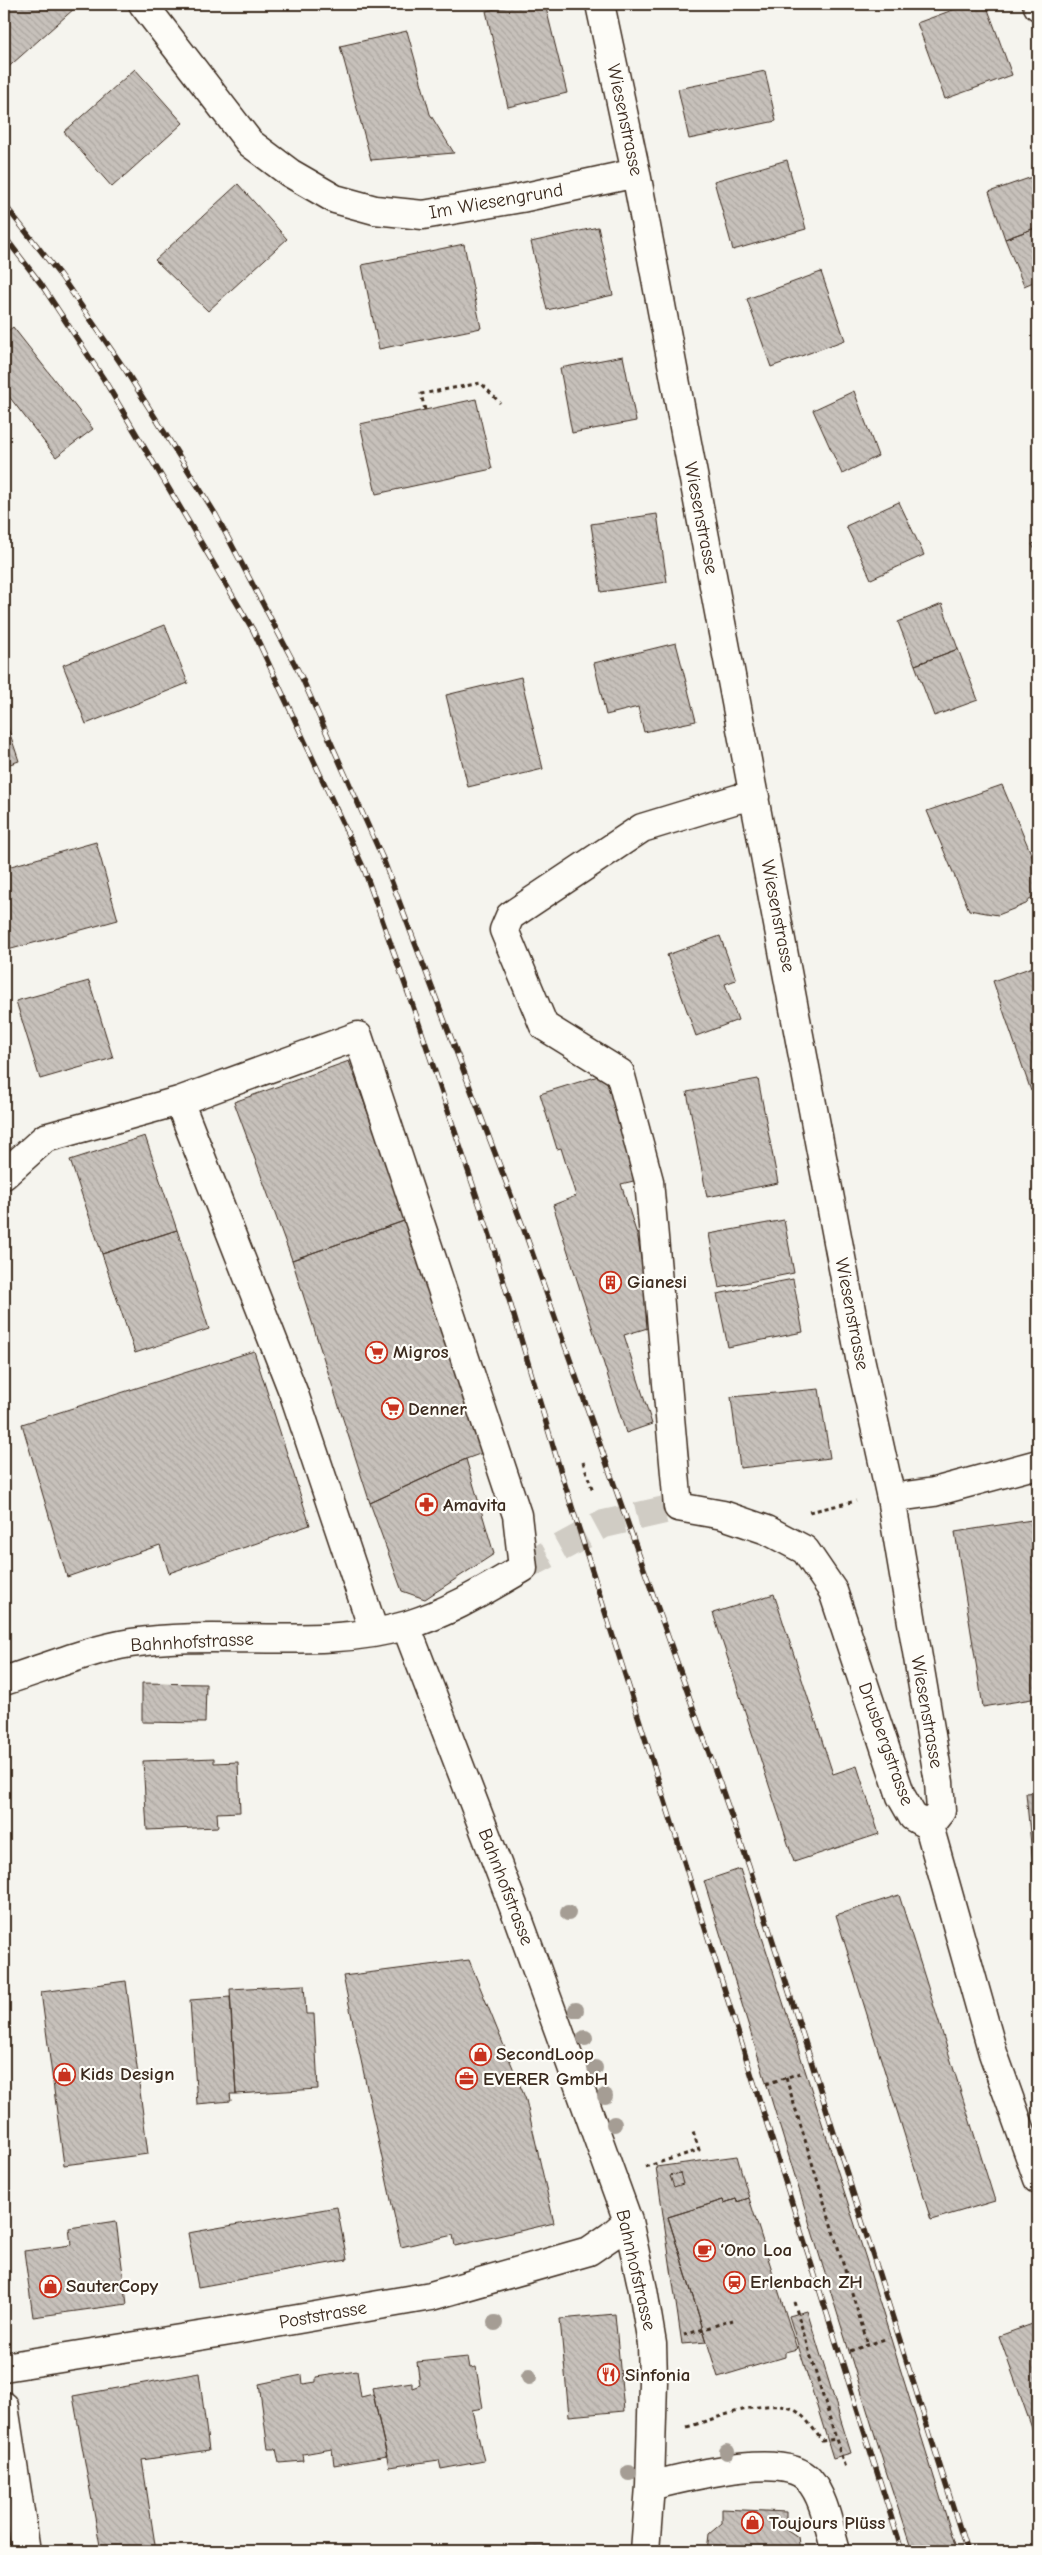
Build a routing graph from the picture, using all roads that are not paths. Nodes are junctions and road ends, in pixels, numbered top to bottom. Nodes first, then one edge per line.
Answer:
1 (143, 4) edge
2 (600, 4) edge
3 (636, 174) junction
4 (755, 797) junction
5 (179, 1100) junction
6 (4, 1175) edge
7 (1038, 1464) edge
8 (891, 1498) junction
9 (406, 1626) junction
10 (374, 1632) junction
11 (4, 1681) edge
12 (929, 1826) junction
13 (1038, 2179) edge
14 (628, 2221) junction
15 (4, 2367) edge
16 (4, 2406) edge
17 (650, 2486) junction
18 (26, 2551) edge
19 (645, 2551) edge
20 (836, 2551) edge

1 - 3 street, Im Wiesengrund
2 - 3 street, Wiesenstrasse
3 - 4 street, Wiesenstrasse
4 - 8 street, Wiesenstrasse
4 - 12 street, Drusbergstrasse
5 - 6 street
5 - 9 street
5 - 10 street
7 - 8 street
8 - 12 street, Wiesenstrasse
9 - 10 street, Bahnhofstrasse
9 - 14 street, Bahnhofstrasse
10 - 11 street, Bahnhofstrasse
12 - 13 street, Drusbergstrasse
14 - 15 street, Poststrasse
14 - 17 street, Bahnhofstrasse
16 - 18 street
17 - 19 street, Bahnhofstrasse
17 - 20 street

